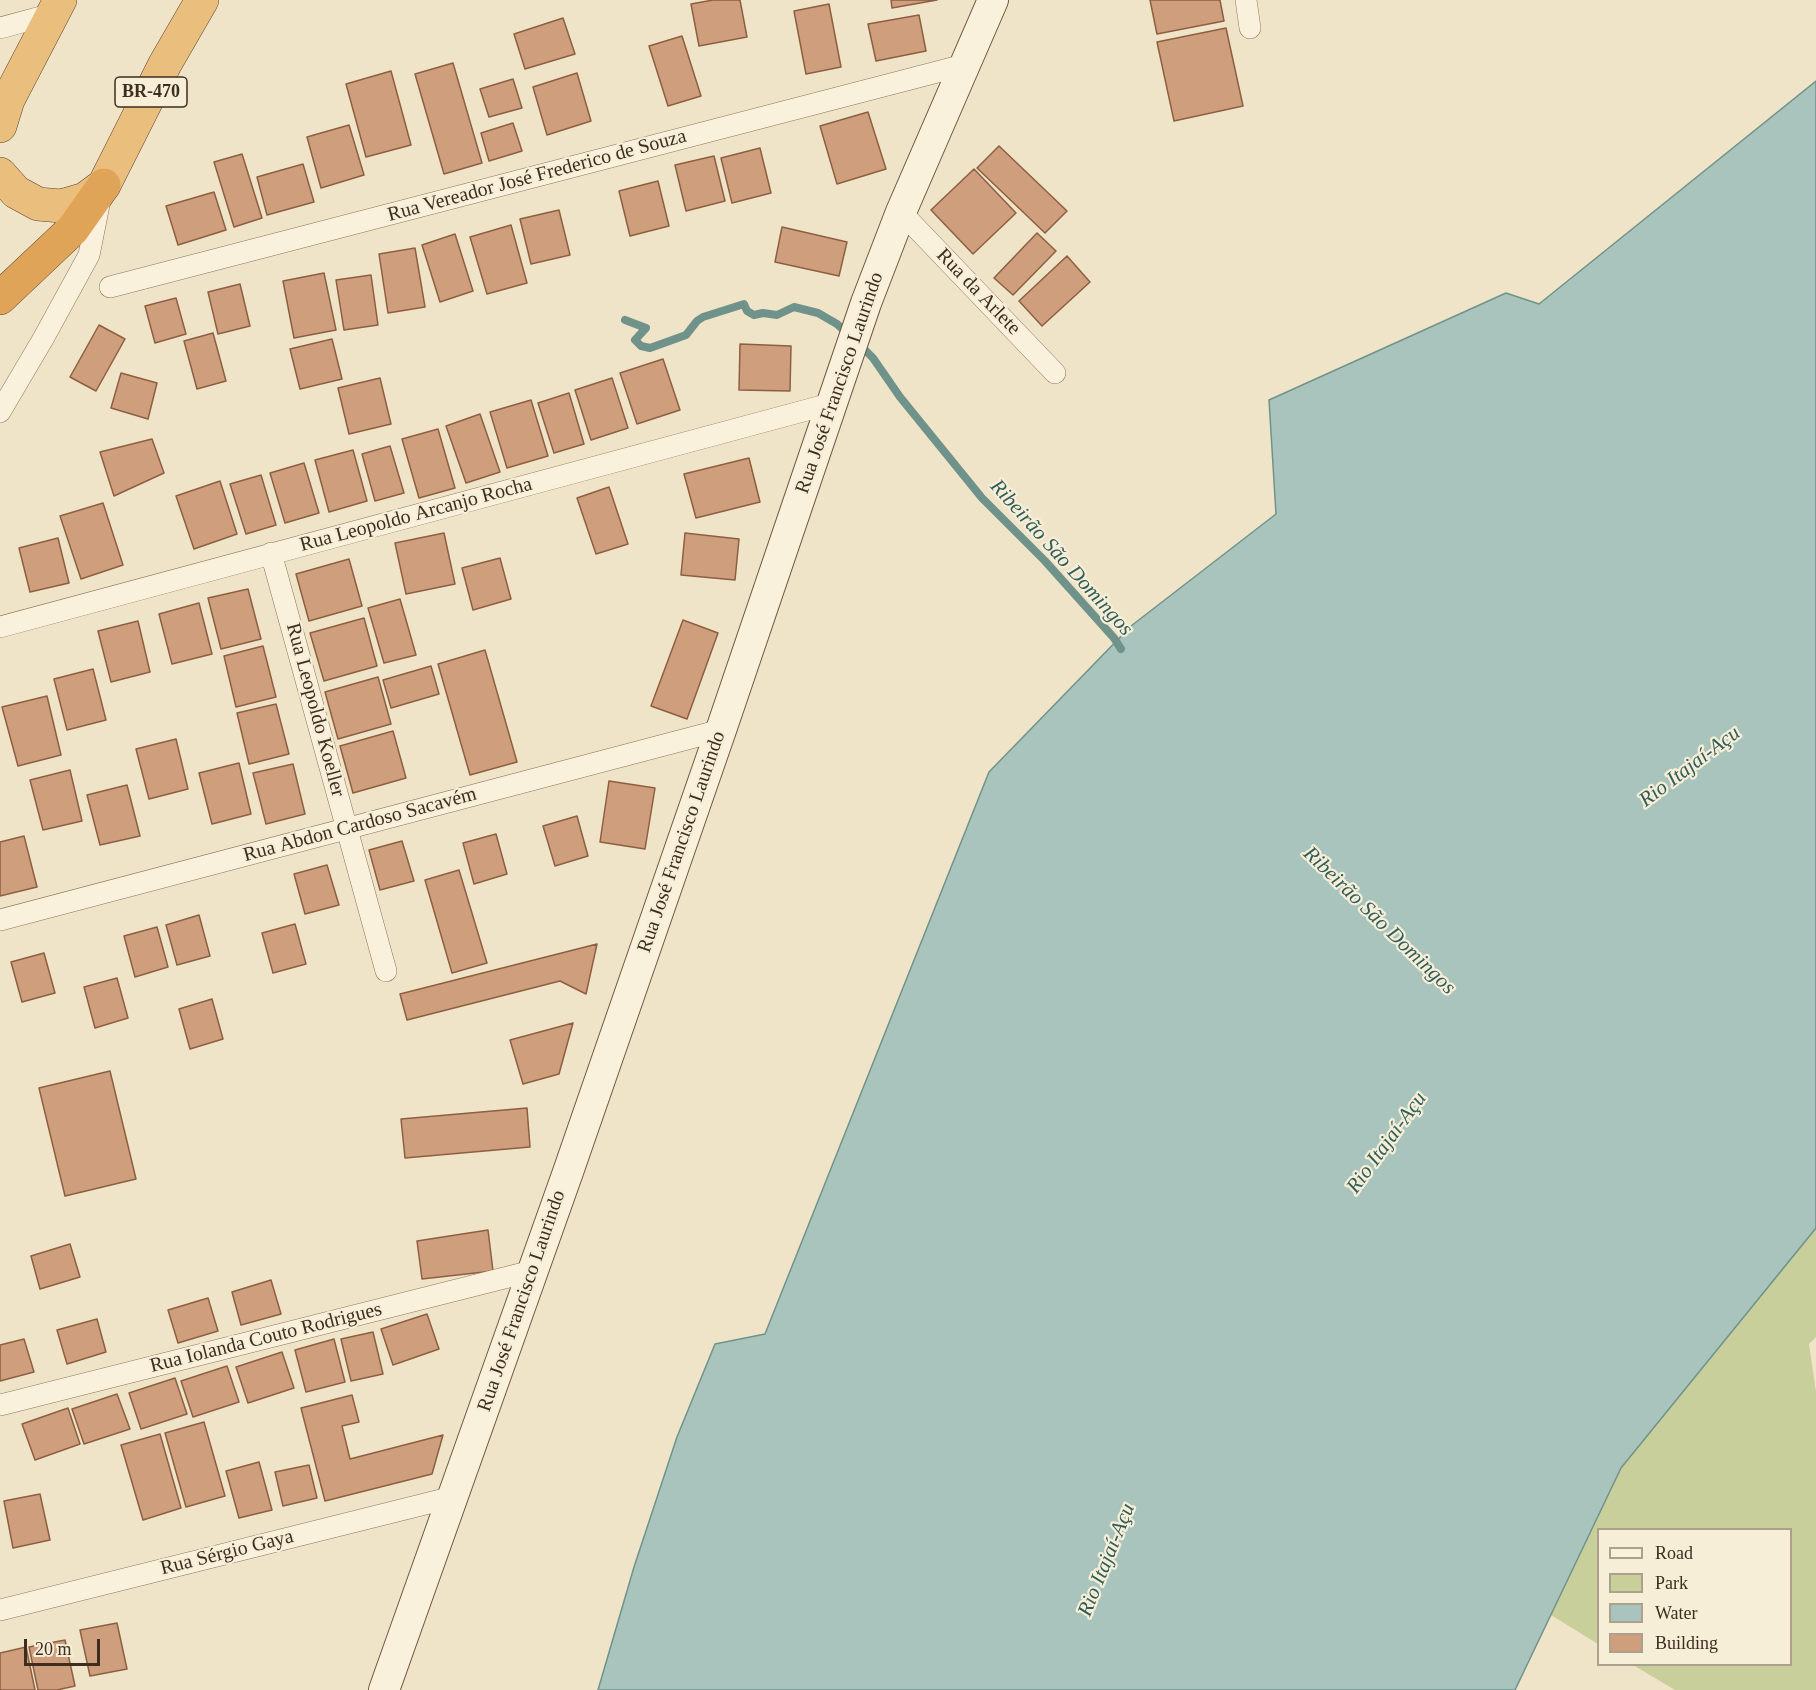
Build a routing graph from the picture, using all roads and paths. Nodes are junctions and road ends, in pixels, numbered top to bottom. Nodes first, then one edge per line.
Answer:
1 (202, 0) edge
2 (993, 0) edge
3 (1246, 0) edge
4 (56, 7) edge
5 (0, 28) edge
6 (1251, 28) dead end
7 (964, 65) junction
8 (3, 102) edge
9 (0, 174) edge
10 (104, 185) junction
11 (901, 212) junction
12 (110, 287) dead end
13 (0, 298) edge
14 (1054, 373) dead end
15 (832, 403) junction
16 (0, 412) edge
17 (271, 553) junction
18 (0, 627) edge
19 (721, 730) junction
20 (347, 828) junction
21 (0, 920) edge
22 (386, 971) dead end
23 (532, 1271) junction
24 (0, 1405) edge
25 (453, 1497) junction
26 (0, 1610) edge
27 (384, 1690) edge

1 - 10 highway, BR-470
2 - 7 main road, Rua José Francisco Laurindo
3 - 6 street
4 - 5 street
4 - 8 highway
7 - 11 main road, Rua José Francisco Laurindo
7 - 12 street, Rua Vereador José Frederico de Souza
9 - 10 highway
10 - 13 highway, BR-470
10 - 16 street
11 - 14 street, Rua da Arlete
11 - 15 main road, Rua José Francisco Laurindo
15 - 17 street, Rua Leopoldo Arcanjo Rocha
15 - 19 main road, Rua José Francisco Laurindo
17 - 18 street, Rua Leopoldo Arcanjo Rocha
17 - 20 street, Rua Leopoldo Koeller
19 - 20 street, Rua Abdon Cardoso Sacavém
19 - 23 main road, Rua José Francisco Laurindo
20 - 21 street, Rua Abdon Cardoso Sacavém
20 - 22 street, Rua Leopoldo Koeller
23 - 24 street, Rua Iolanda Couto Rodrigues
23 - 25 main road, Rua José Francisco Laurindo
25 - 26 street, Rua Sérgio Gaya
25 - 27 main road, Rua José Francisco Laurindo

